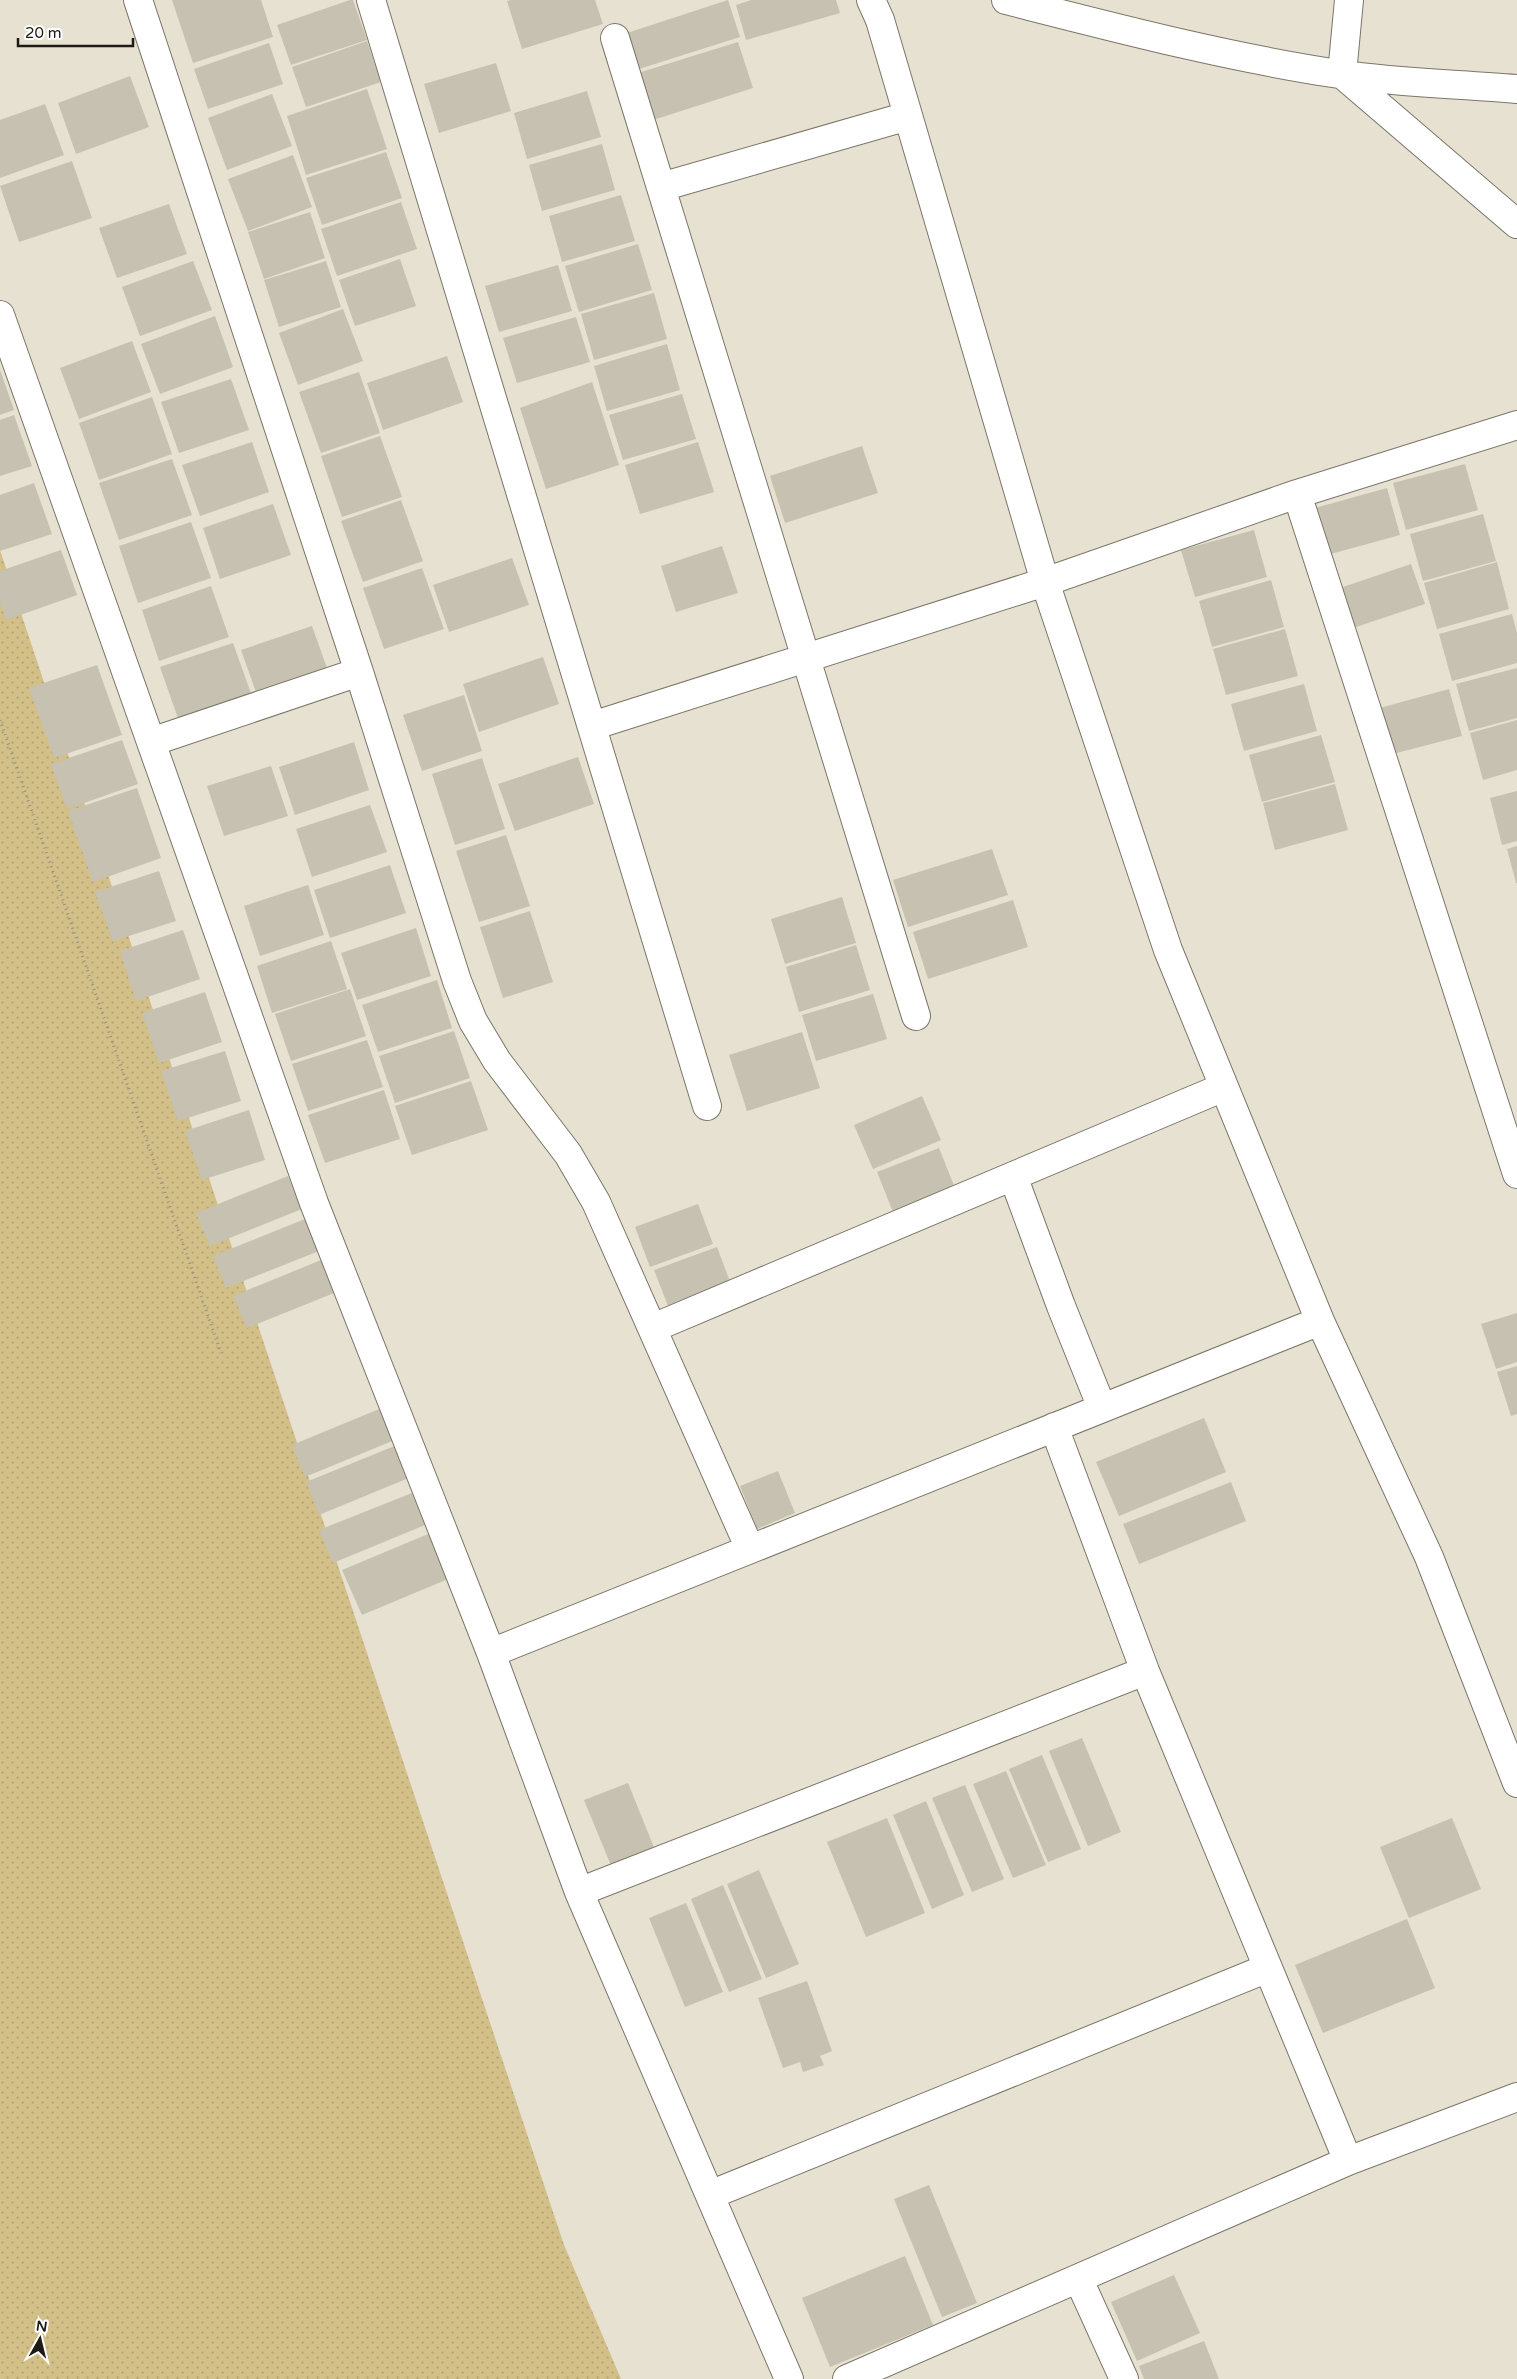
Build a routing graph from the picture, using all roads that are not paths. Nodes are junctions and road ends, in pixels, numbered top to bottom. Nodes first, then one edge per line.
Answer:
1 (138, 0) edge
2 (372, 0) edge
3 (871, 0) edge
4 (1006, 0) edge
5 (1349, 0) edge
6 (615, 38) dead end
7 (1342, 74) junction
8 (1517, 89) edge
9 (908, 116) junction
10 (661, 187) junction
11 (1517, 224) edge
12 (0, 314) edge
13 (1516, 428) edge
14 (1297, 494) junction
15 (1045, 582) junction
16 (806, 658) junction
17 (359, 672) junction
18 (592, 726) junction
19 (151, 742) junction
20 (916, 1016) dead end
21 (1224, 1087) junction
22 (707, 1106) dead end
23 (1517, 1174) edge
24 (1013, 1176) junction
25 (1320, 1321) junction
26 (652, 1328) junction
27 (1102, 1408) junction
28 (1054, 1427) junction
29 (750, 1549) junction
30 (491, 1652) junction
31 (1145, 1671) junction
32 (1517, 1783) edge
33 (579, 1892) junction
34 (1268, 1968) junction
35 (1517, 2098) edge
36 (1348, 2161) junction
37 (710, 2196) junction
38 (1079, 2280) junction
39 (789, 2379) edge
40 (847, 2379) edge
41 (1124, 2379) edge

1 - 17 street
2 - 18 street
3 - 9 street
4 - 7 street
5 - 7 street
6 - 10 street
7 - 8 street
7 - 11 street
9 - 10 street
9 - 15 street
10 - 16 street
12 - 19 street
13 - 14 street
14 - 15 street
14 - 23 street
15 - 16 street
15 - 21 street
16 - 18 street
16 - 20 street
17 - 19 street
17 - 26 street
18 - 22 street
19 - 30 street
21 - 24 street
21 - 25 street
24 - 26 street
24 - 27 street
25 - 27 street
25 - 32 street
26 - 29 street
27 - 28 street
28 - 29 street
28 - 31 street
29 - 30 street
30 - 33 street
31 - 33 street
31 - 34 street
33 - 37 street
34 - 36 street
34 - 37 street
35 - 36 street
36 - 38 street
37 - 39 street
38 - 40 street
38 - 41 street

